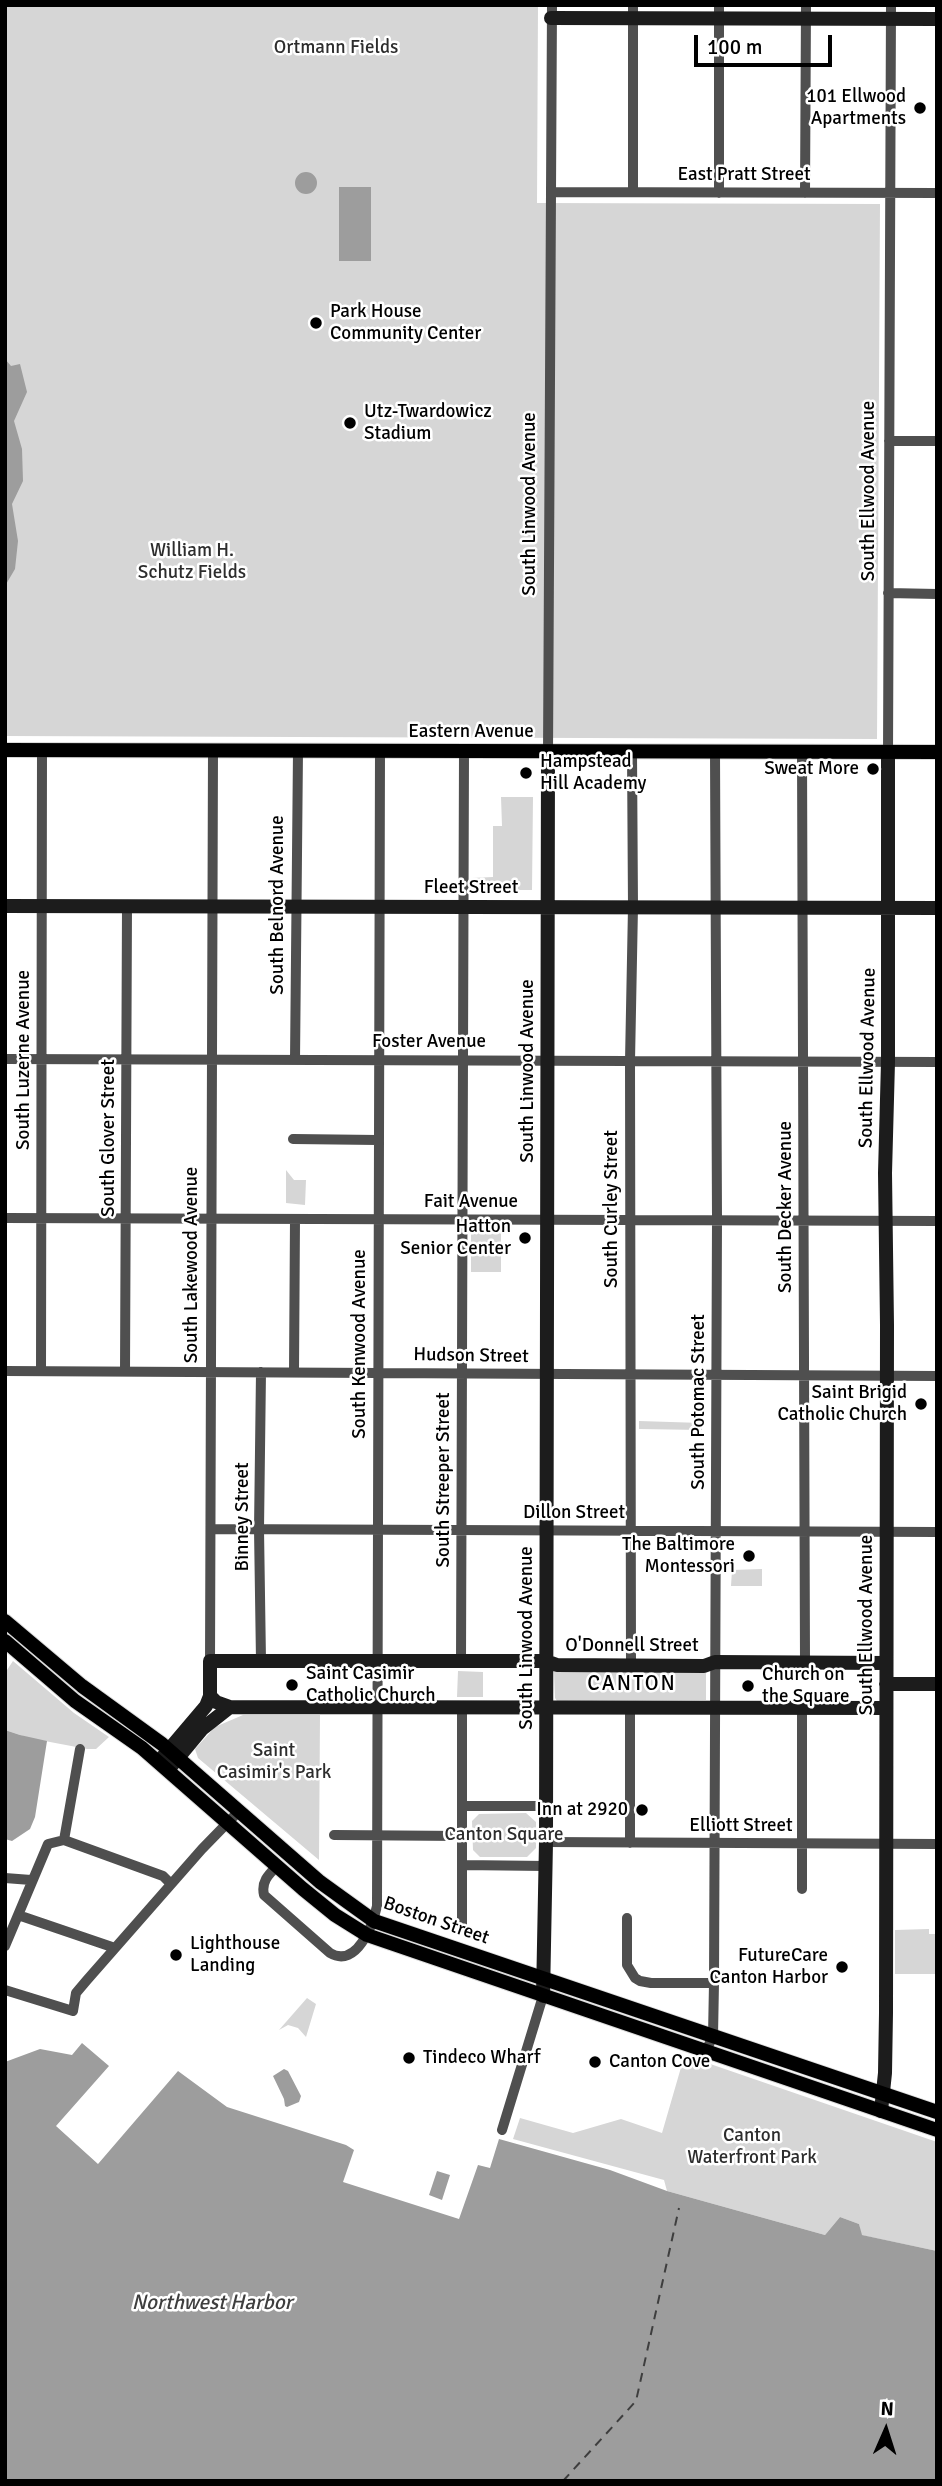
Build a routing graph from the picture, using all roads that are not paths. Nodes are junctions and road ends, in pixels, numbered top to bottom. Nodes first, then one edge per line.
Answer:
1 (552, 12) edge
2 (633, 12) edge
3 (719, 12) edge
4 (806, 12) edge
5 (891, 12) edge
6 (937, 19) edge
7 (551, 192) junction
8 (633, 192) junction
9 (719, 193) junction
10 (805, 193) junction
11 (891, 193) junction
12 (937, 193) edge
13 (937, 440) edge
14 (889, 441) junction
15 (888, 593) junction
16 (937, 594) edge
17 (5, 750) edge
18 (42, 750) junction
19 (212, 750) junction
20 (298, 751) junction
21 (380, 751) junction
22 (464, 752) junction
23 (548, 752) junction
24 (632, 752) junction
25 (715, 752) junction
26 (937, 752) edge
27 (802, 753) junction
28 (888, 753) junction
29 (5, 906) edge
30 (127, 906) junction
31 (212, 906) junction
32 (295, 906) junction
33 (42, 907) junction
34 (379, 907) junction
35 (464, 907) junction
36 (547, 907) junction
37 (633, 907) junction
38 (717, 908) junction
39 (802, 908) junction
40 (888, 908) junction
41 (937, 908) edge
42 (5, 1059) edge
43 (42, 1059) junction
44 (127, 1059) junction
45 (212, 1060) junction
46 (295, 1060) junction
47 (379, 1060) junction
48 (463, 1060) junction
49 (548, 1060) junction
50 (630, 1061) junction
51 (716, 1062) junction
52 (803, 1062) junction
53 (888, 1062) junction
54 (937, 1062) edge
55 (293, 1139) dead end
56 (378, 1140) junction
57 (5, 1218) edge
58 (41, 1218) junction
59 (126, 1218) junction
60 (211, 1219) junction
61 (295, 1219) junction
62 (378, 1219) junction
63 (463, 1220) junction
64 (547, 1220) junction
65 (630, 1220) junction
66 (717, 1220) junction
67 (804, 1221) junction
68 (887, 1221) junction
69 (937, 1221) edge
70 (41, 1369) junction
71 (5, 1371) edge
72 (125, 1371) junction
73 (211, 1371) junction
74 (261, 1371) junction
75 (294, 1372) junction
76 (377, 1373) junction
77 (462, 1373) junction
78 (546, 1374) junction
79 (630, 1374) junction
80 (716, 1375) junction
81 (804, 1375) junction
82 (887, 1376) junction
83 (937, 1376) edge
84 (211, 1529) junction
85 (259, 1529) junction
86 (377, 1530) junction
87 (461, 1530) junction
88 (546, 1530) junction
89 (630, 1530) junction
90 (715, 1531) junction
91 (805, 1531) junction
92 (886, 1531) junction
93 (937, 1532) edge
94 (5, 1621) edge
95 (5, 1641) edge
96 (210, 1661) junction
97 (261, 1661) junction
98 (377, 1661) junction
99 (546, 1661) junction
100 (461, 1662) junction
101 (715, 1662) junction
102 (805, 1662) junction
103 (886, 1663) junction
104 (631, 1665) junction
105 (886, 1684) junction
106 (937, 1684) edge
107 (211, 1696) junction
108 (230, 1707) junction
109 (377, 1707) junction
110 (462, 1707) junction
111 (546, 1707) junction
112 (630, 1708) junction
113 (887, 1708) junction
114 (715, 1709) junction
115 (802, 1709) junction
116 (80, 1749) dead end
117 (174, 1753) junction
118 (163, 1766) junction
119 (462, 1806) junction
120 (546, 1806) junction
121 (239, 1811) junction
122 (228, 1823) junction
123 (334, 1835) dead end
124 (377, 1835) junction
125 (462, 1836) junction
126 (64, 1840) junction
127 (546, 1842) junction
128 (630, 1843) junction
129 (715, 1843) junction
130 (802, 1843) junction
131 (885, 1844) junction
132 (937, 1844) edge
133 (462, 1865) junction
134 (277, 1866) junction
135 (545, 1866) junction
136 (5, 1878) edge
137 (32, 1880) junction
138 (171, 1884) junction
139 (802, 1889) dead end
140 (18, 1915) junction
141 (627, 1918) dead end
142 (373, 1921) junction
143 (463, 1929) dead end
144 (367, 1935) junction
145 (5, 1946) edge
146 (115, 1948) junction
147 (543, 1978) junction
148 (715, 1983) junction
149 (5, 1990) edge
150 (543, 1996) junction
151 (713, 2036) junction
152 (706, 2051) junction
153 (884, 2094) junction
154 (881, 2111) junction
155 (937, 2112) edge
156 (502, 2130) dead end
157 (937, 2130) edge

1 - 2 street
1 - 7 street, South Linwood Avenue
2 - 3 street
2 - 8 street
3 - 4 street
3 - 9 street
4 - 5 street
4 - 10 street
5 - 6 street
5 - 11 street, South Ellwood Avenue
7 - 8 street, East Pratt Street
7 - 23 street, South Linwood Avenue
8 - 9 street, East Pratt Street
9 - 10 street, East Pratt Street
10 - 11 street, East Pratt Street
11 - 12 street, East Pratt Street
11 - 14 street, South Ellwood Avenue
13 - 14 street
14 - 15 street, South Ellwood Avenue
15 - 16 street
15 - 28 street, South Ellwood Avenue
17 - 18 main road, Eastern Avenue
18 - 19 main road, Eastern Avenue
18 - 33 street, South Luzerne Avenue
19 - 20 main road, Eastern Avenue
19 - 31 street, South Lakewood Avenue
20 - 21 main road, Eastern Avenue
20 - 32 street, South Belnord Avenue
21 - 22 main road, Eastern Avenue
21 - 34 street, South Kenwood Avenue
22 - 23 main road, Eastern Avenue
22 - 35 street, South Streeper Street
23 - 24 main road, Eastern Avenue
23 - 36 street, South Linwood Avenue
24 - 25 main road, Eastern Avenue
24 - 37 street, South Curley Street
25 - 27 main road, Eastern Avenue
25 - 38 street, South Potomac Street
26 - 28 main road, Eastern Avenue
27 - 28 main road, Eastern Avenue
27 - 39 street, South Decker Avenue
28 - 40 street, South Ellwood Avenue
29 - 33 street, Fleet Street
30 - 31 street, Fleet Street
30 - 33 street, Fleet Street
30 - 44 street, South Glover Street
31 - 32 street, Fleet Street
31 - 45 street, South Lakewood Avenue
32 - 34 street, Fleet Street
32 - 46 street, South Belnord Avenue
33 - 43 street, South Luzerne Avenue
34 - 35 street, Fleet Street
34 - 47 street, South Kenwood Avenue
35 - 36 street, Fleet Street
35 - 48 street, South Streeper Street
36 - 37 street, Fleet Street
36 - 49 street, South Linwood Avenue
37 - 38 street, Fleet Street
37 - 50 street, South Curley Street
38 - 39 street, Fleet Street
38 - 51 street, South Potomac Street
39 - 40 street, Fleet Street
39 - 52 street, South Decker Avenue
40 - 41 street, Fleet Street
40 - 53 street, South Ellwood Avenue
42 - 43 street, Foster Avenue
43 - 44 street, Foster Avenue
43 - 58 street, South Luzerne Avenue
44 - 45 street, Foster Avenue
44 - 59 street, South Glover Street
45 - 46 street, Foster Avenue
45 - 60 street, South Lakewood Avenue
46 - 47 street, Foster Avenue
47 - 48 street, Foster Avenue
47 - 56 street, South Kenwood Avenue
48 - 49 street, Foster Avenue
48 - 63 street, South Streeper Street
49 - 50 street, Foster Avenue
49 - 64 street, South Linwood Avenue
50 - 51 street, Foster Avenue
50 - 65 street, South Curley Street
51 - 52 street, Foster Avenue
51 - 66 street, South Potomac Street
52 - 53 street, Foster Avenue
52 - 67 street, South Decker Avenue
53 - 54 street, Foster Avenue
53 - 68 street, South Ellwood Avenue
55 - 56 street
56 - 62 street, South Kenwood Avenue
57 - 58 street, Fait Avenue
58 - 59 street, Fait Avenue
58 - 70 street, South Luzerne Avenue
59 - 60 street, Fait Avenue
59 - 72 street, South Glover Street
60 - 61 street, Fait Avenue
60 - 73 street, South Lakewood Avenue
61 - 62 street, Fait Avenue
61 - 75 street
62 - 63 street, Fait Avenue
62 - 76 street, South Kenwood Avenue
63 - 64 street, Fait Avenue
63 - 77 street, South Streeper Street
64 - 65 street, Fait Avenue
64 - 78 street, South Linwood Avenue
65 - 66 street, Fait Avenue
65 - 79 street, South Curley Street
66 - 67 street, Fait Avenue
66 - 80 street, South Potomac Street
67 - 68 street, Fait Avenue
67 - 81 street, South Decker Avenue
68 - 69 street, Fait Avenue
68 - 82 street, South Ellwood Avenue
70 - 71 street, Hudson Street
70 - 72 street, Hudson Street
72 - 73 street, Hudson Street
73 - 74 street, Hudson Street
73 - 84 street, South Lakewood Avenue
74 - 75 street, Hudson Street
74 - 85 street, Binney Street
75 - 76 street, Hudson Street
76 - 77 street, Hudson Street
76 - 86 street, South Kenwood Avenue
77 - 78 street, Hudson Street
77 - 87 street, South Streeper Street
78 - 79 street, Hudson Street
78 - 88 street, South Linwood Avenue
79 - 80 street, Hudson Street
79 - 89 street, South Curley Street
80 - 81 street, Hudson Street
80 - 90 street, South Potomac Street
81 - 82 street, Hudson Street
81 - 91 street, South Decker Avenue
82 - 83 street, Hudson Street
82 - 92 street, South Ellwood Avenue
84 - 85 street, Dillon Street
84 - 96 street, South Lakewood Avenue
85 - 86 street, Dillon Street
85 - 97 street, Binney Street
86 - 87 street, Dillon Street
86 - 98 street, South Kenwood Avenue
87 - 88 street, Dillon Street
87 - 100 street, South Streeper Street
88 - 89 street, Dillon Street
88 - 99 street, South Linwood Avenue
89 - 90 street, Dillon Street
89 - 104 street, South Curley Street
90 - 91 street, Dillon Street
90 - 101 street, South Potomac Street
91 - 92 street, Dillon Street
91 - 102 street, South Decker Avenue
92 - 93 street, Dillon Street
92 - 103 street, South Ellwood Avenue
94 - 117 main road, Boston Street
95 - 118 main road, Boston Street
96 - 97 street, O'Donnell Street
96 - 107 street, South Lakewood Avenue
97 - 98 street, O'Donnell Street
98 - 100 street, O'Donnell Street
98 - 109 street, South Kenwood Avenue
99 - 100 street, O'Donnell Street
99 - 104 street, O'Donnell Street
99 - 111 street, South Linwood Avenue
101 - 102 street, O'Donnell Street
101 - 104 street, O'Donnell Street
101 - 114 street, South Potomac Street
102 - 103 street, O'Donnell Street
103 - 105 street, South Ellwood Avenue
105 - 106 street
105 - 113 street, South Ellwood Avenue
107 - 108 street
107 - 117 street
108 - 109 street
108 - 117 street
109 - 110 street
109 - 124 street, South Kenwood Avenue
110 - 111 street
110 - 119 street
111 - 112 street
111 - 120 street, South Linwood Avenue
112 - 114 street
112 - 128 street
113 - 115 street
113 - 131 street, South Ellwood Avenue
114 - 115 street
114 - 129 street, South Potomac Street
115 - 130 street
116 - 126 street
117 - 118 street
117 - 121 main road, Boston Street
118 - 122 main road, Boston Street
119 - 120 street
119 - 125 street
120 - 127 street, South Linwood Avenue
121 - 122 street
121 - 142 main road, Boston Street
122 - 134 main road, Boston Street
122 - 138 street
123 - 124 street
124 - 125 street
124 - 142 street, South Kenwood Avenue
125 - 133 street
126 - 137 street
126 - 138 street
127 - 128 street, Elliott Street
127 - 135 street, South Linwood Avenue
128 - 129 street, Elliott Street
129 - 130 street, Elliott Street
129 - 148 street, South Potomac Street
130 - 131 street, Elliott Street
130 - 139 street
131 - 132 street, Elliott Street
131 - 153 street, South Ellwood Avenue
133 - 135 street
133 - 143 street
134 - 144 main road, Boston Street
134 - 144 street
135 - 147 street, South Linwood Avenue
136 - 137 street
137 - 140 street
138 - 146 street
140 - 145 street
140 - 146 street
141 - 148 street
142 - 144 street, South Kenwood Avenue
142 - 147 main road, Boston Street
144 - 150 main road, Boston Street
146 - 149 street
147 - 150 street, South Linwood Avenue
147 - 151 main road, Boston Street
148 - 151 street, South Potomac Street
150 - 152 main road, Boston Street
150 - 156 street, South Linwood Avenue
151 - 152 street, South Potomac Street
151 - 153 main road, Boston Street
152 - 154 main road, Boston Street
153 - 154 street, South Ellwood Avenue
153 - 155 main road, Boston Street
154 - 157 main road, Boston Street

